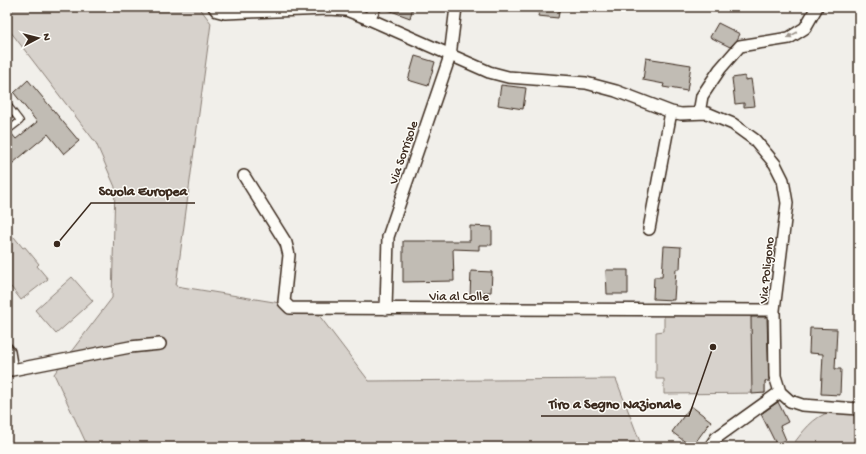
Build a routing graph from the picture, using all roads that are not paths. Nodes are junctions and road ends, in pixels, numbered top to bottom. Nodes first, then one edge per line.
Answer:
1 (214, 7) edge
2 (375, 7) edge
3 (456, 7) edge
4 (817, 7) edge
5 (369, 19) junction
6 (450, 56) junction
7 (7, 104) edge
8 (671, 112) junction
9 (699, 113) junction
10 (7, 131) edge
11 (244, 176) dead end
12 (649, 229) dead end
13 (386, 308) junction
14 (774, 310) junction
15 (160, 344) dead end
16 (7, 349) edge
17 (780, 392) junction
18 (859, 410) edge
19 (710, 447) edge

1 - 5 street, Via Poligono
2 - 5 street
3 - 6 street, Via Sorrisole
4 -> 9 street
5 - 6 street, Via Poligono
6 - 8 street, Via Poligono
6 - 13 street, Via Sorrisole
7 - 10 lane
8 - 9 street, Via Poligono
8 - 12 street
9 - 14 street, Via Poligono
11 - 13 street, Via al Colle
13 - 14 street, Via al Colle
14 - 17 street, Via Poligono
15 - 16 street
17 - 18 street
17 - 19 street

